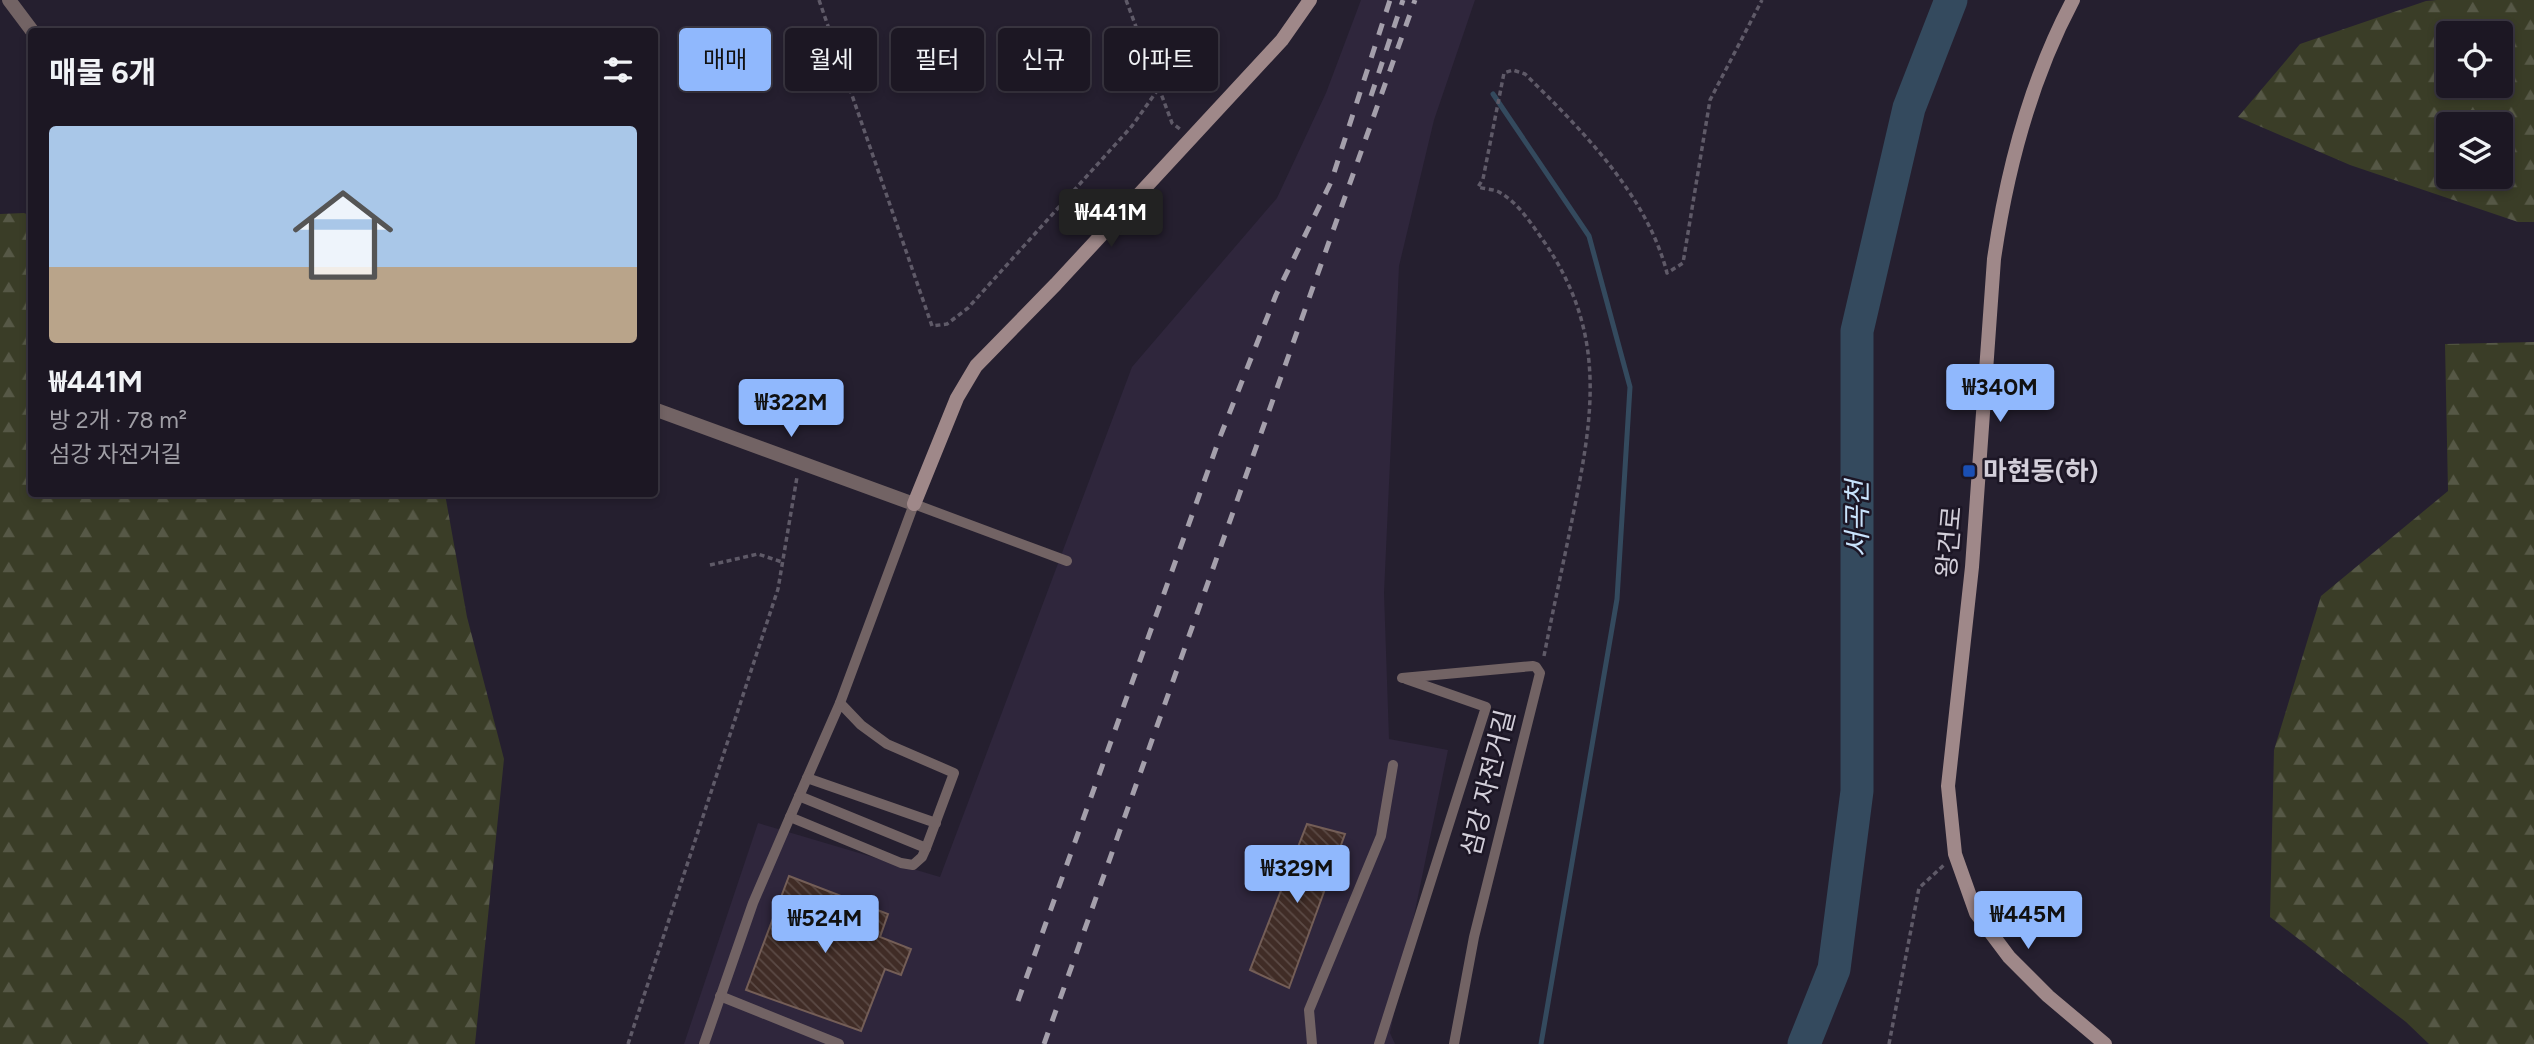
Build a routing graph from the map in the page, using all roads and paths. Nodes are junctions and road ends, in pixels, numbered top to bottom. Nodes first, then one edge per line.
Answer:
1 (9, 0) edge
2 (819, 0) edge
3 (1126, 0) edge
4 (1310, 0) edge
5 (1762, 0) edge
6 (2073, 0) edge
7 (30, 28) edge
8 (1136, 28) edge
9 (1157, 91) edge
10 (1160, 91) edge
11 (1191, 137) junction
12 (658, 410) edge
13 (800, 461) junction
14 (914, 505) junction
15 (1068, 561) dead end
16 (783, 563) junction
17 (710, 565) dead end
18 (1541, 673) junction
19 (840, 703) junction
20 (1393, 765) dead end
21 (807, 778) junction
22 (799, 796) junction
23 (790, 817) junction
24 (936, 823) junction
25 (926, 848) junction
26 (1955, 854) junction
27 (720, 996) junction
28 (628, 1044) edge
29 (704, 1044) edge
30 (839, 1044) edge
31 (1312, 1044) edge
32 (1379, 1044) edge
33 (1454, 1044) edge
34 (1889, 1044) edge
35 (2105, 1044) edge

1 - 7 street
2 - 9 path
3 - 8 path
4 - 11 street
5 - 18 path
6 - 26 street, 왕건로
10 - 11 path
11 - 14 street
12 - 13 street
13 - 14 street
13 - 16 path
14 - 15 lane
14 - 19 lane
16 - 17 path
16 - 28 path
18 - 32 lane, 섬강 자전거길
18 - 33 lane, 섬강 자전거길
19 - 21 lane
19 - 24 lane
20 - 31 lane
21 - 22 lane
21 - 24 lane
22 - 23 lane
22 - 25 lane
23 - 25 lane
23 - 27 lane
24 - 25 lane
26 - 34 path
26 - 35 street, 왕건로
27 - 29 lane
27 - 30 lane

